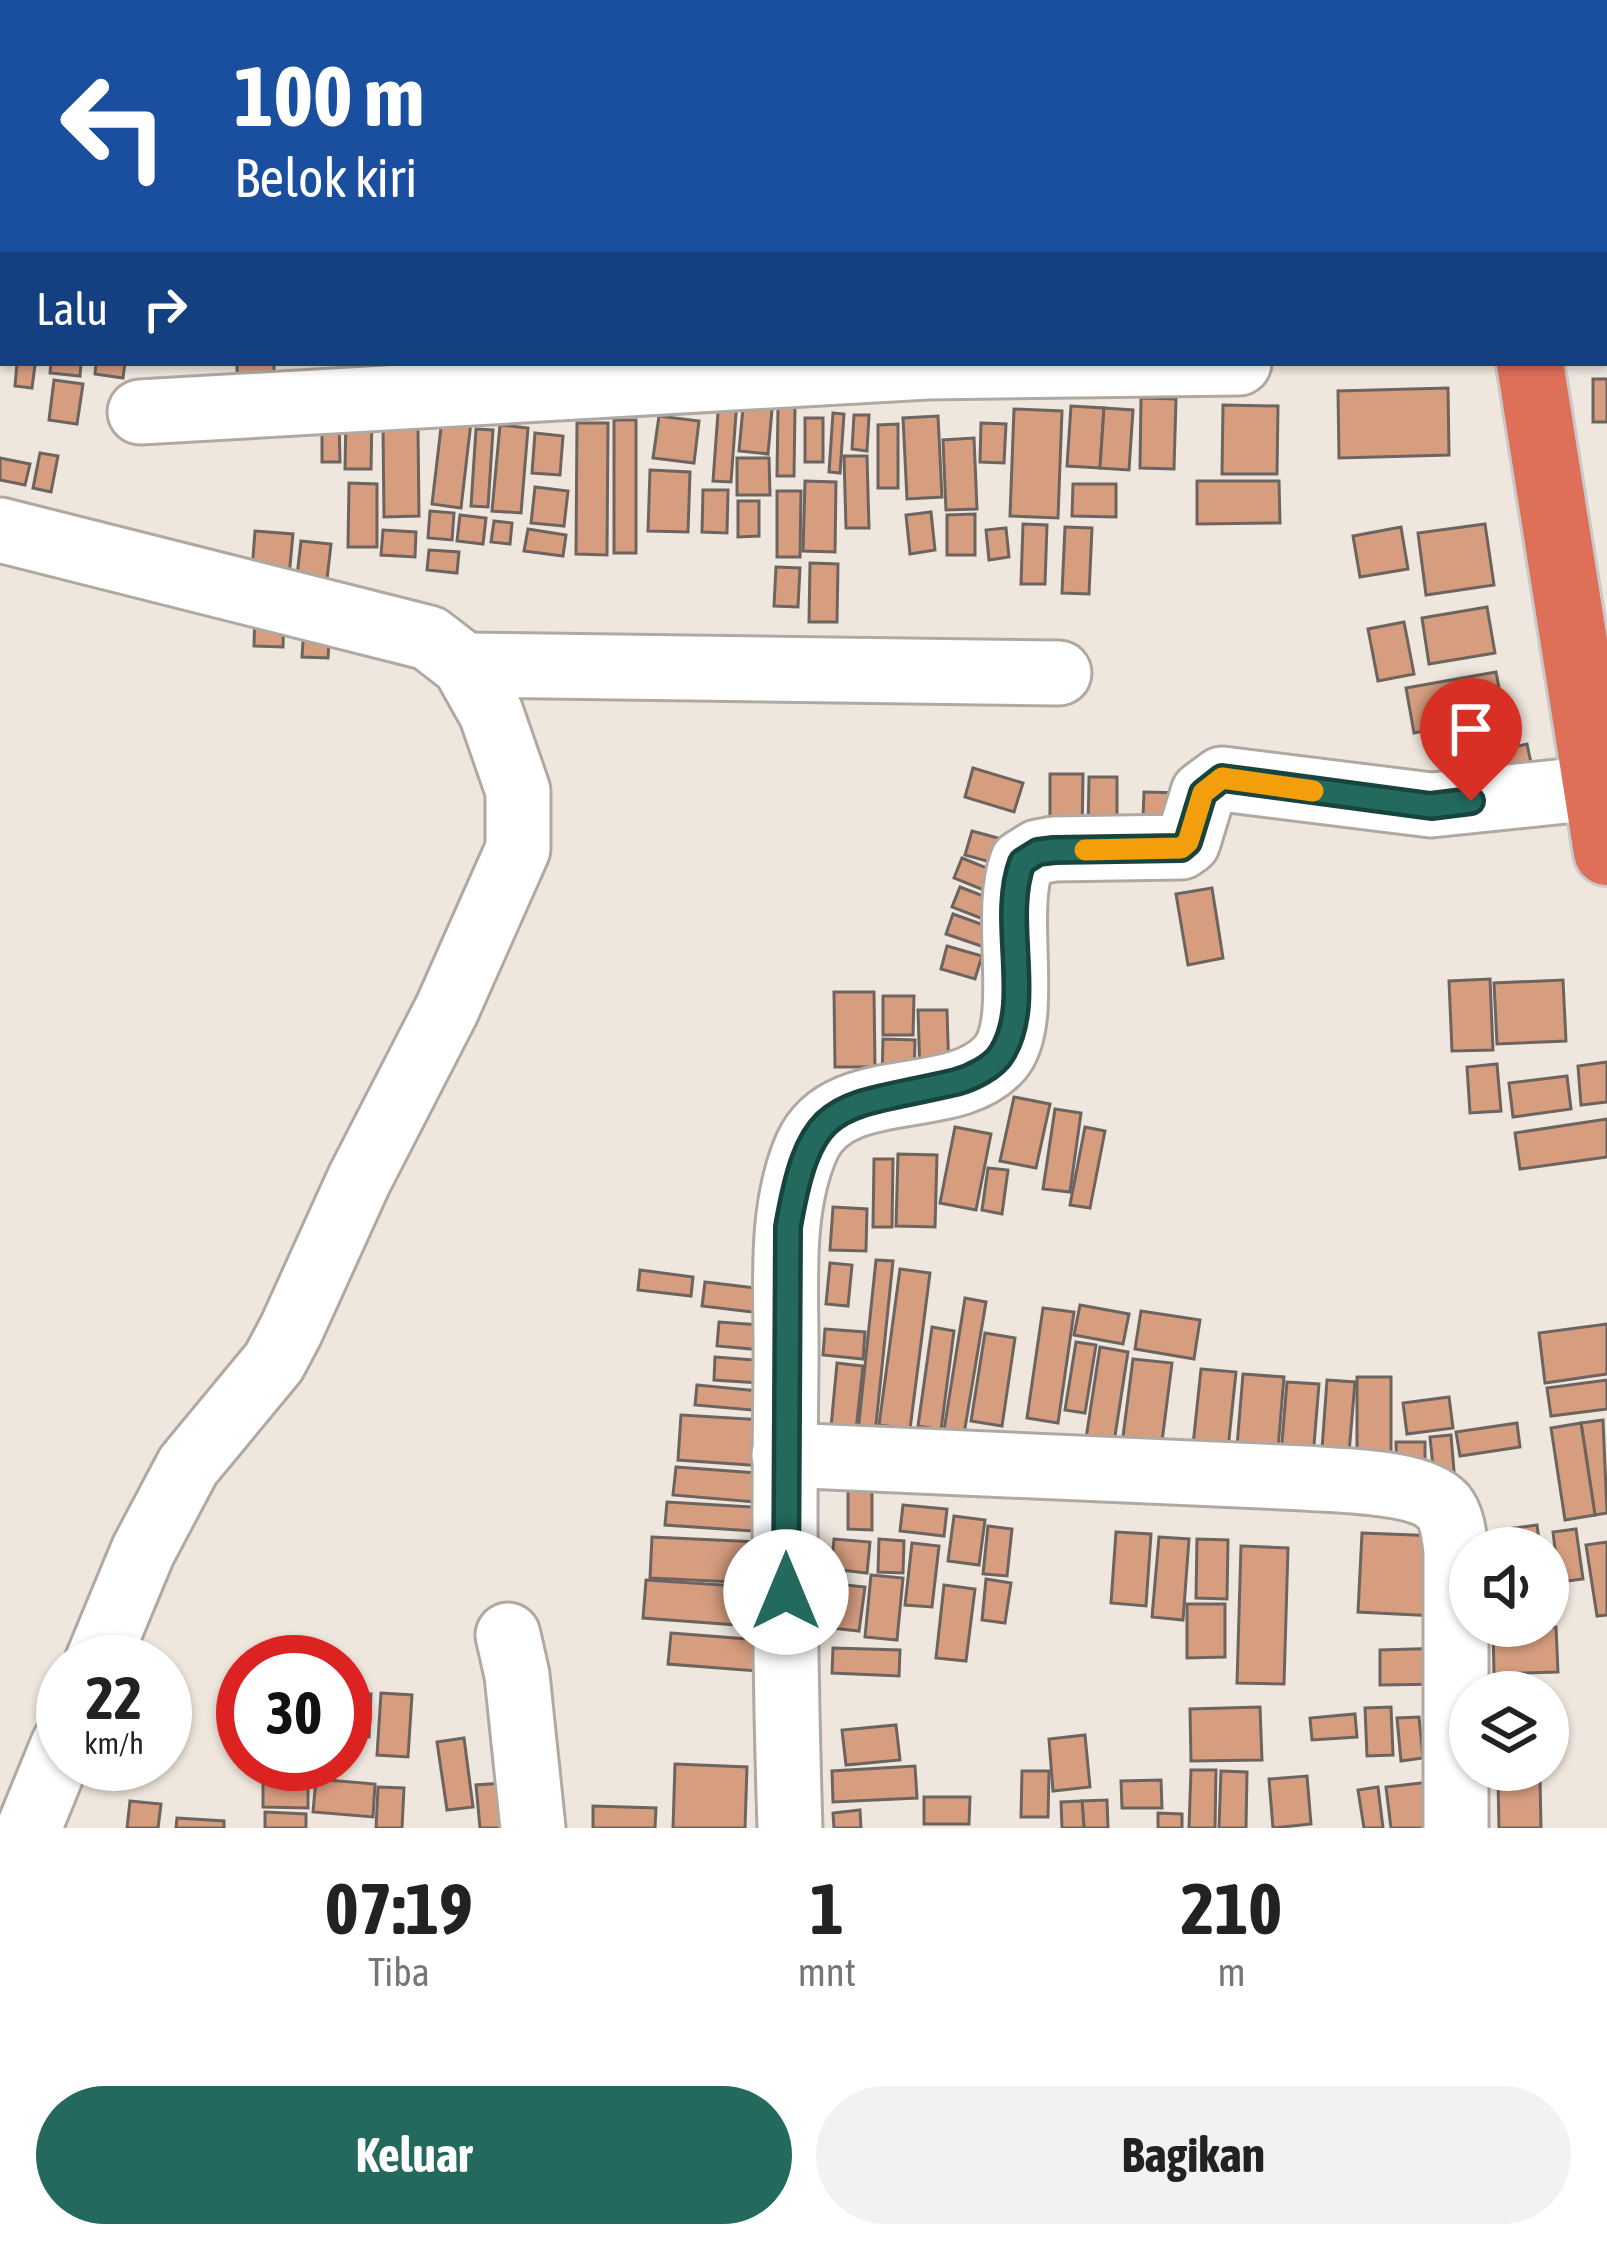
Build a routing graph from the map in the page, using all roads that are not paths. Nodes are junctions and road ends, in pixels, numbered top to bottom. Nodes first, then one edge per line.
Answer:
1 (1052, 366) edge
2 (1530, 366) edge
3 (140, 412) dead end
4 (0, 530) edge
5 (464, 665) junction
6 (1059, 673) dead end
7 (1595, 788) junction
8 (1607, 852) edge
9 (784, 1455) junction
10 (108, 1635) edge
11 (508, 1635) dead end
12 (44, 1791) edge
13 (29, 1828) edge
14 (532, 1828) edge
15 (790, 1828) edge
16 (1456, 1828) edge

1 - 3 street
2 - 7 highway
4 - 5 street
5 - 6 street
5 - 10 street
7 - 8 highway
7 - 9 street
9 - 15 street
9 - 16 street
11 - 14 street
12 - 13 street

